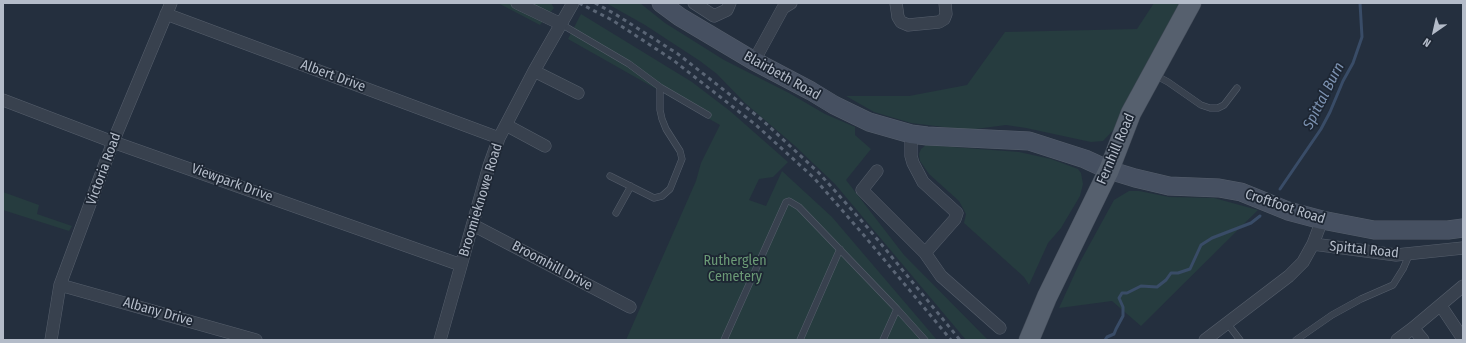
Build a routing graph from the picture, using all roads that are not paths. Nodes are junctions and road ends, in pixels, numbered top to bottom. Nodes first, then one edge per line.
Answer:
1 (517, 3) edge
2 (661, 3) edge
3 (694, 3) edge
4 (730, 3) edge
5 (896, 3) edge
6 (945, 3) edge
7 (1191, 3) edge
8 (782, 5) edge
9 (571, 7) edge
10 (169, 8) edge
11 (561, 24) junction
12 (754, 61) junction
13 (534, 71) junction
14 (1151, 74) junction
15 (660, 87) junction
16 (1237, 88) dead end
17 (578, 93) dead end
18 (3, 100) edge
19 (708, 115) dead end
20 (506, 125) junction
21 (911, 134) junction
22 (499, 138) junction
23 (114, 142) junction
24 (545, 146) dead end
25 (1109, 170) junction
26 (877, 171) dead end
27 (610, 176) dead end
28 (631, 186) junction
29 (616, 213) dead end
30 (1322, 220) junction
31 (473, 225) junction
32 (1463, 228) edge
33 (1314, 244) junction
34 (1463, 248) edge
35 (840, 249) junction
36 (925, 253) junction
37 (1410, 253) junction
38 (461, 265) junction
39 (60, 285) junction
40 (1463, 286) edge
41 (1441, 306) junction
42 (630, 307) dead end
43 (897, 309) junction
44 (1227, 323) junction
45 (1000, 328) dead end
46 (1413, 328) junction
47 (1463, 339) edge
48 (51, 340) edge
49 (256, 340) edge
50 (440, 340) edge
51 (724, 340) edge
52 (800, 340) edge
53 (883, 340) edge
54 (925, 340) edge
55 (1028, 340) edge
56 (1205, 340) edge
57 (1240, 340) edge
58 (1296, 340) edge
59 (1397, 340) edge
60 (1423, 340) edge

1 - 11 street
2 - 12 main road, Blairbeth Road
3 - 4 street
5 - 6 street
7 - 14 main road, Fernhill Road
8 - 12 street
9 - 11 street, Broomieknowe Road
10 - 22 street, Albert Drive
10 - 23 street, Victoria Road
11 - 13 street, Broomieknowe Road
11 - 15 lane
12 - 21 main road, Blairbeth Road
13 - 17 street
13 - 20 street, Broomieknowe Road
14 - 16 lane
14 - 25 main road, Fernhill Road
15 - 19 lane
15 - 28 lane
18 - 23 street, Viewpark Drive
20 - 22 street, Broomieknowe Road
20 - 24 street
21 - 25 main road, Blairbeth Road
21 - 36 street
22 - 31 street, Broomieknowe Road
23 - 38 street, Viewpark Drive
23 - 39 street, Victoria Road
25 - 30 main road, Croftfoot Road
25 - 55 main road, Fernhill Road
26 - 36 street
27 - 28 lane
28 - 29 lane
30 - 32 main road, Croftfoot Road
30 - 33 street
31 - 38 street, Broomieknowe Road
31 - 42 street, Broomhill Drive
33 - 37 street, Spittal Road
33 - 44 street
34 - 37 street, Spittal Road
35 - 43 lane
35 - 51 lane
35 - 52 lane
36 - 45 street
37 - 58 lane
38 - 50 street, Broomieknowe Road
39 - 48 street, Victoria Road
39 - 49 street, Albany Drive
40 - 41 street
41 - 46 street
41 - 47 street
43 - 53 lane
43 - 54 lane
44 - 56 street
44 - 57 lane
46 - 59 street
46 - 60 street

